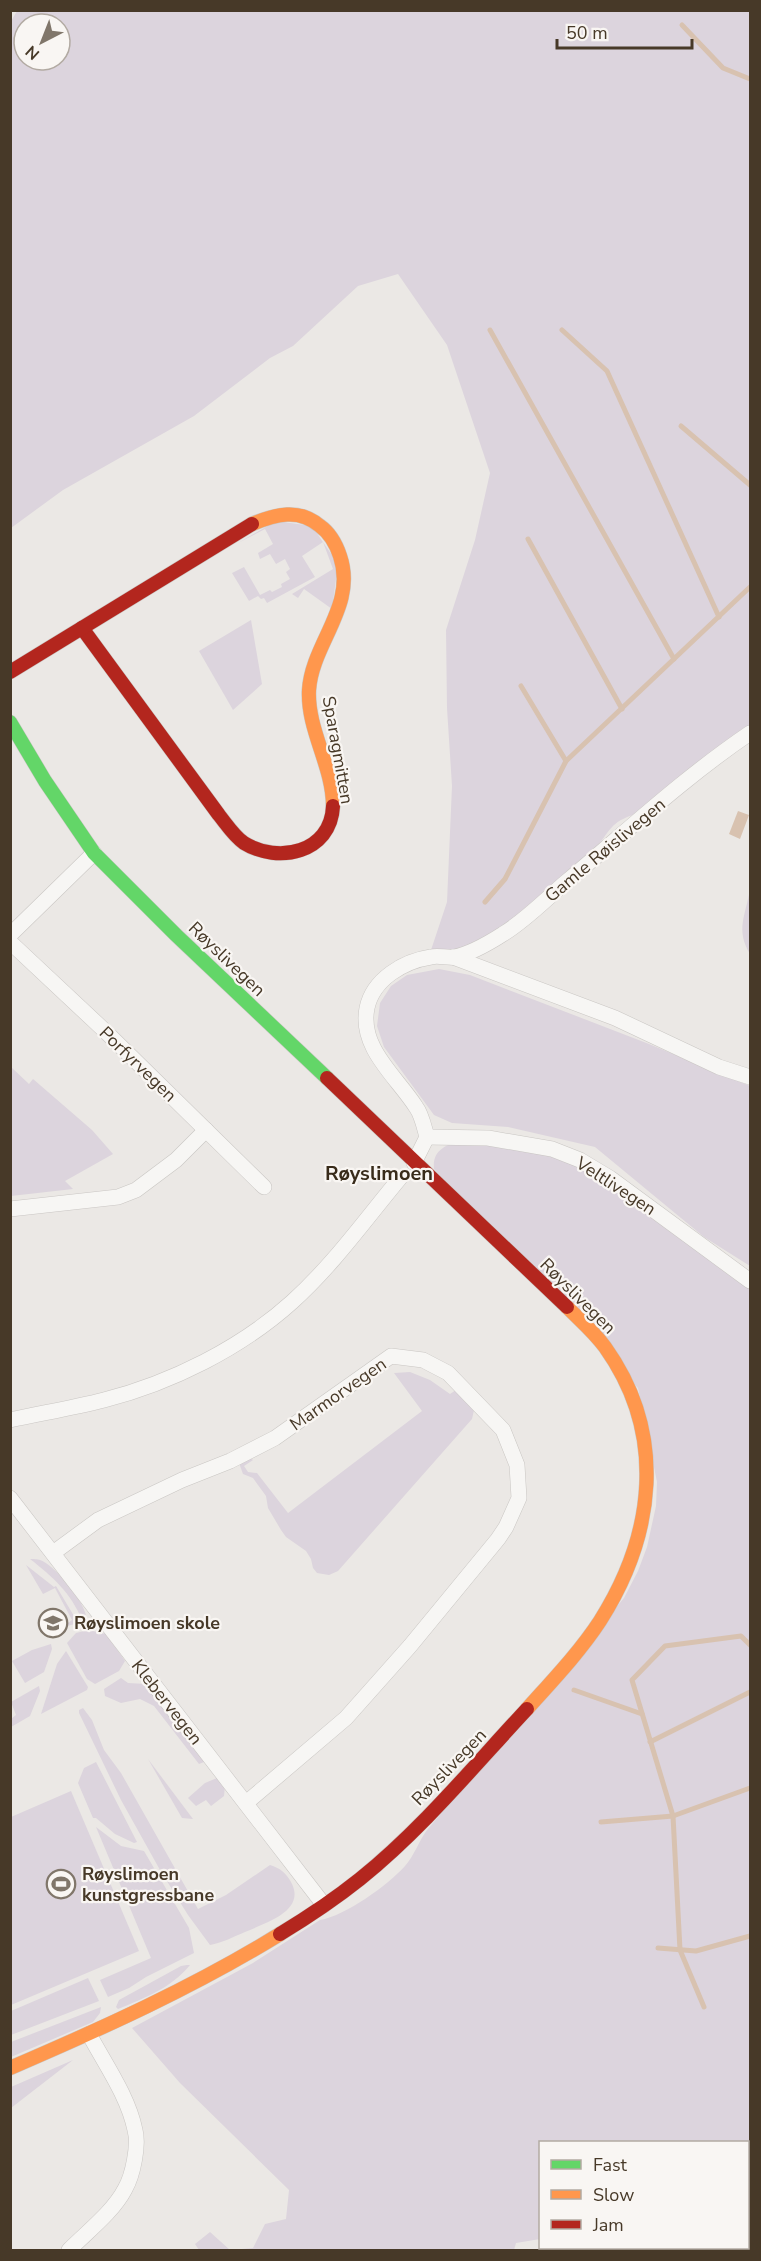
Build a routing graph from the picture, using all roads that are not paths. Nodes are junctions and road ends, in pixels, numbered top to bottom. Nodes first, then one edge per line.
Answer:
1 (82, 628) junction
2 (10, 672) edge
3 (10, 722) edge
4 (750, 733) edge
5 (94, 853) junction
6 (10, 934) edge
7 (10, 942) edge
8 (453, 957) junction
9 (750, 1077) edge
10 (206, 1130) junction
11 (427, 1137) junction
12 (414, 1163) junction
13 (400, 1178) dead end
14 (264, 1187) dead end
15 (10, 1209) edge
16 (750, 1281) edge
17 (10, 1420) edge
18 (10, 1498) edge
19 (53, 1553) junction
20 (246, 1803) junction
21 (324, 1905) junction
22 (89, 2034) junction
23 (10, 2068) edge
24 (69, 2250) edge

1 - 1 street, Sparagmitten
1 - 2 street, Sparagmitten
3 - 5 street, Røyslivegen
4 - 8 street, Gamle Røislivegen
5 - 6 street
5 - 12 street, Røyslivegen
7 - 10 street, Porfyrvegen
8 - 9 street, Gamle Røislivegen
8 - 11 street, Gamle Røislivegen
10 - 14 street, Porfyrvegen
10 - 15 street
11 - 12 street
11 - 16 street, Veltlivegen
12 - 21 street, Røyslivegen
13 - 17 street
18 - 19 street, Klebervegen
19 - 20 street, Klebervegen
19 - 20 street, Marmorvegen
20 - 21 street, Klebervegen
21 - 22 street, Røyslivegen
22 - 23 street, Røyslivegen
22 - 24 street

